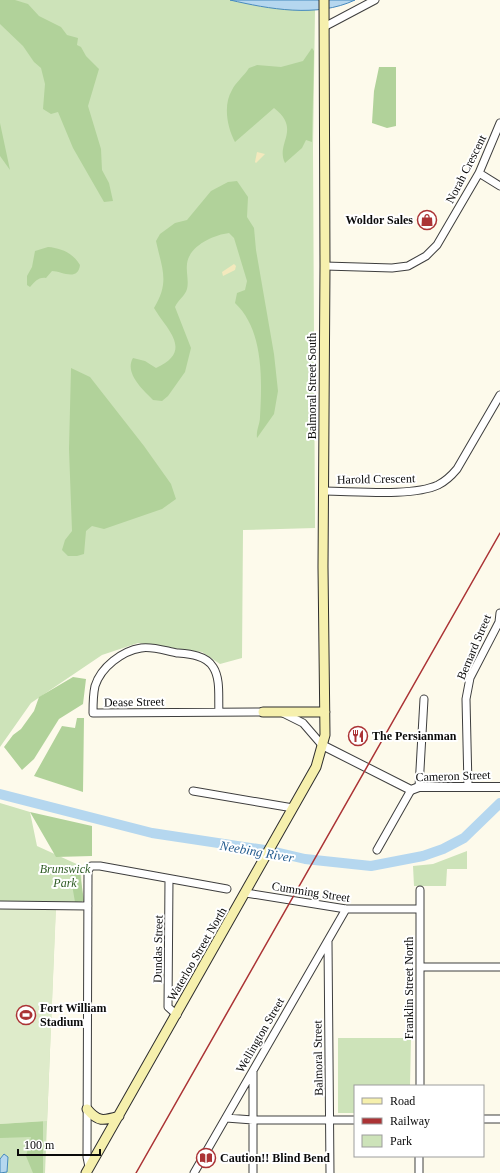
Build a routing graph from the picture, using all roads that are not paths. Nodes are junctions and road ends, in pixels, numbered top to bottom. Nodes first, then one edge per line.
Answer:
1 (324, 0) edge
2 (375, 0) edge
3 (324, 27) junction
4 (500, 123) edge
5 (479, 172) junction
6 (500, 186) edge
7 (325, 266) junction
8 (500, 395) edge
9 (324, 491) junction
10 (500, 613) edge
11 (424, 699) dead end
12 (219, 712) junction
13 (262, 712) junction
14 (325, 712) junction
15 (322, 744) junction
16 (468, 786) junction
17 (419, 787) junction
18 (498, 787) edge
19 (411, 790) junction
20 (193, 791) dead end
21 (293, 808) junction
22 (377, 850) dead end
23 (169, 879) junction
24 (227, 889) dead end
25 (420, 890) dead end
26 (246, 892) junction
27 (0, 905) edge
28 (88, 906) junction
29 (346, 909) junction
30 (420, 909) junction
31 (328, 942) junction
32 (420, 967) junction
33 (500, 967) edge
34 (177, 1015) junction
35 (253, 1070) junction
36 (420, 1085) edge
37 (87, 1109) junction
38 (119, 1116) junction
39 (226, 1118) junction
40 (484, 1119) edge
41 (500, 1119) edge
42 (253, 1120) junction
43 (330, 1120) junction
44 (354, 1120) edge
45 (419, 1157) edge
46 (88, 1170) edge
47 (194, 1173) edge
48 (253, 1173) edge
49 (330, 1173) edge
50 (419, 1173) edge

1 - 3 main road, Balmoral Street South
2 - 3 street
3 - 7 main road, Balmoral Street South
4 - 5 street, Norah Crescent
5 - 6 street
5 - 7 street, Norah Crescent
7 - 9 main road, Balmoral Street South
8 - 9 street, Harold Crescent
9 - 14 main road, Balmoral Street South
10 - 16 street, Bernard Street
11 - 17 street
12 - 12 street, Dease Street
12 - 13 street, Dease Street
13 - 14 main road
13 - 15 street, Dease Street
14 - 15 main road, Balmoral Street South
15 - 19 street, Cameron Street
15 - 21 main road, Waterloo Street North
16 - 17 street, Cameron Street
16 - 18 street, Cameron Street
17 - 19 street, Cameron Street
19 - 22 street
20 - 21 street
21 - 26 main road, Waterloo Street North
23 - 24 street
23 - 28 street
23 - 34 street, Dundas Street
25 - 30 street, Franklin Street North
26 - 29 street, Cumming Street
26 - 34 main road, Waterloo Street North
27 - 28 street
28 - 37 street
29 - 30 street, Cumming Street
29 - 31 street, Wellington Street
30 - 32 street, Franklin Street North
31 - 35 street, Wellington Street
31 - 43 street, Balmoral Street
32 - 33 street
32 - 36 street, Franklin Street North
34 - 38 main road, Waterloo Street North
35 - 39 street, Wellington Street
35 - 42 street
37 - 38 main road
37 - 46 street
38 - 46 main road, Waterloo Street North
39 - 42 street
39 - 47 street, Wellington Street
40 - 41 street
42 - 43 street
42 - 48 street
43 - 44 street
43 - 49 street, Balmoral Street
45 - 50 street

